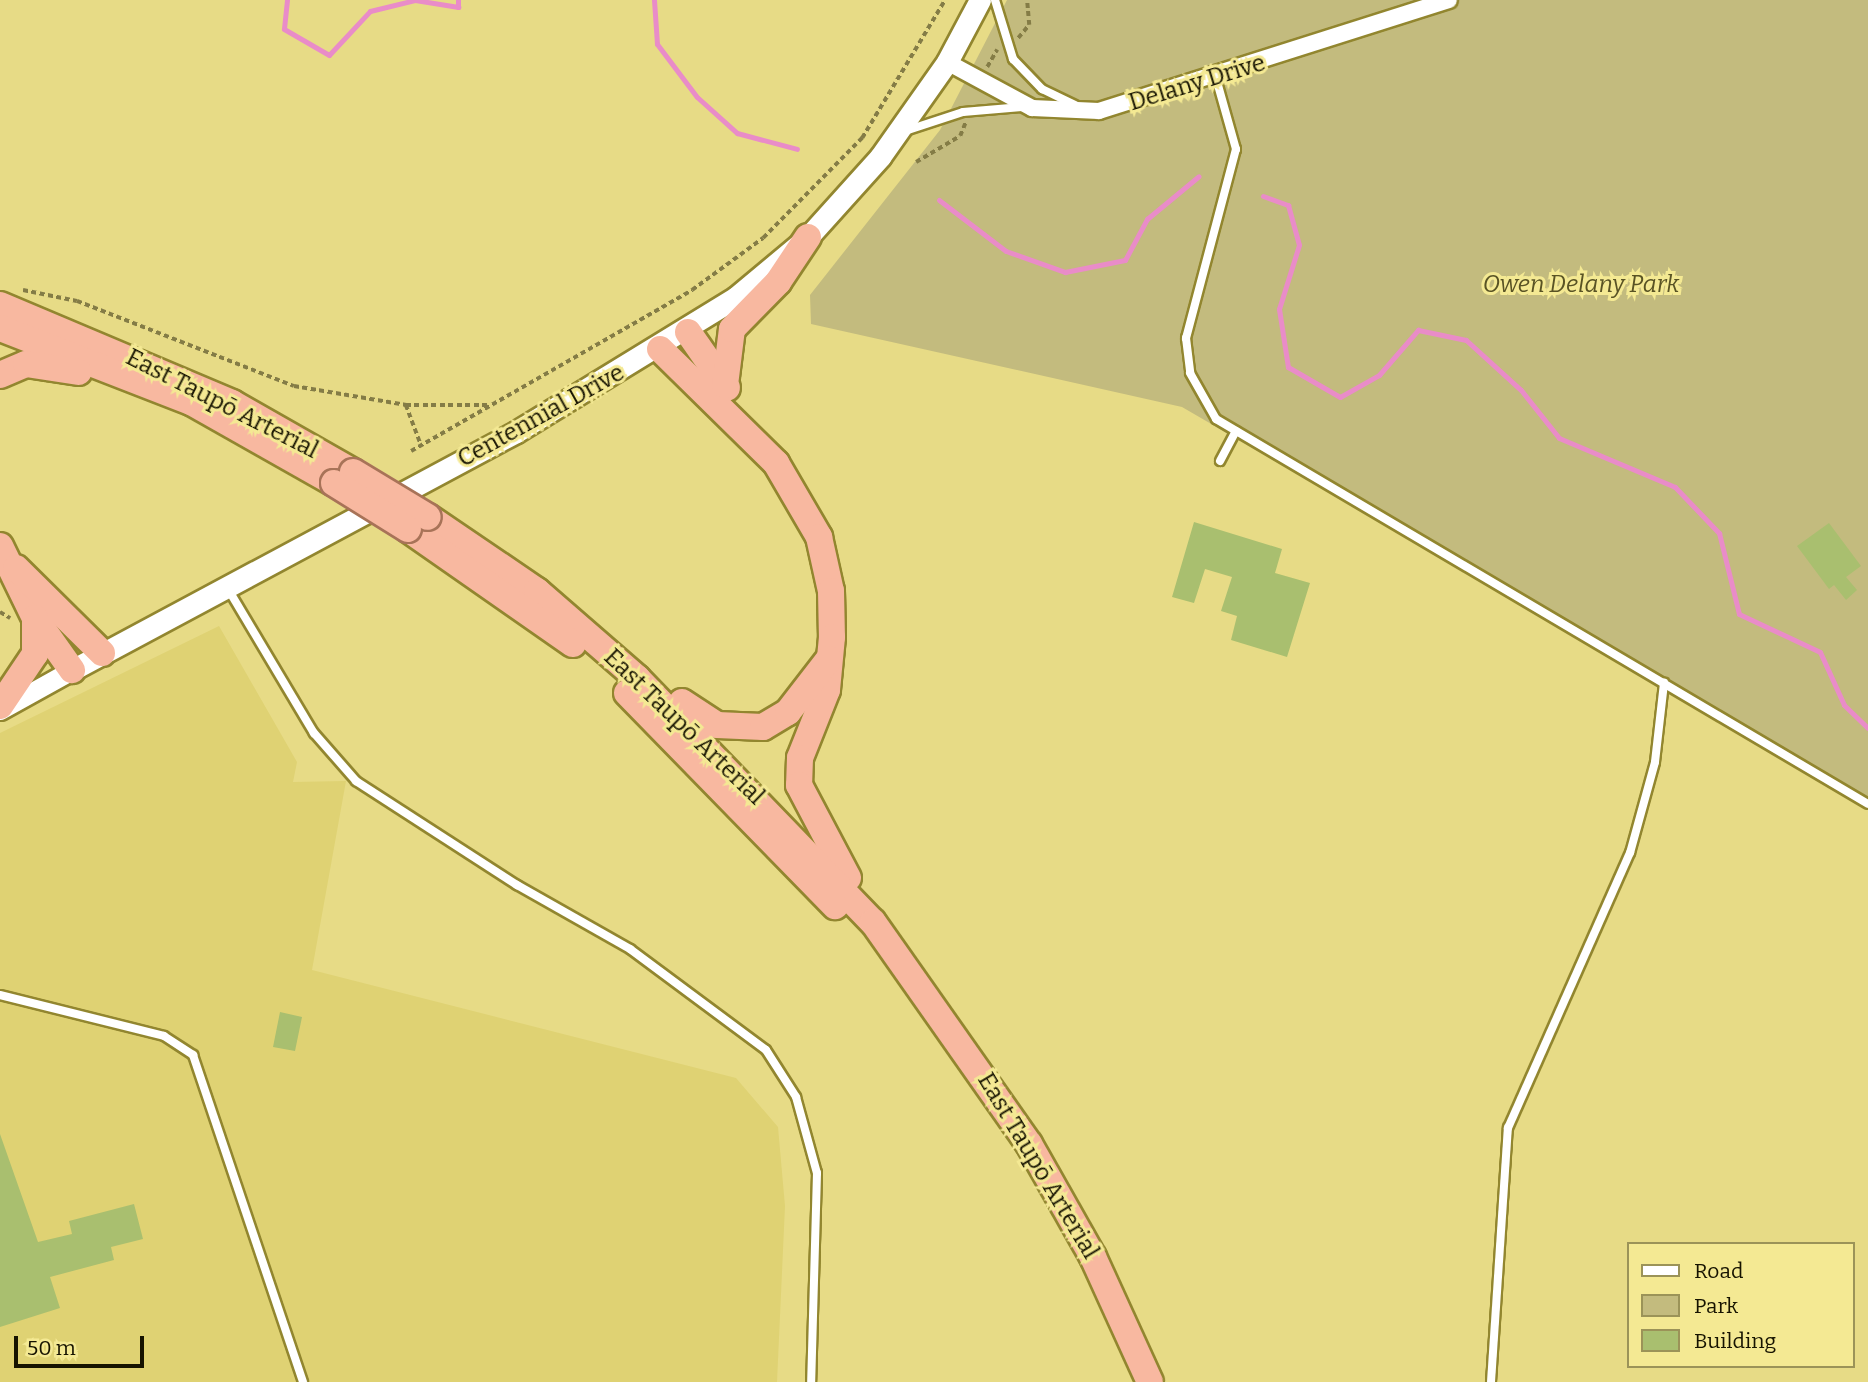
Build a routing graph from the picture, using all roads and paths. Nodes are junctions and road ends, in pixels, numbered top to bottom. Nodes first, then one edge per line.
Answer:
1 (945, 0) edge
2 (980, 0) edge
3 (995, 0) edge
4 (1027, 0) edge
5 (1449, 0) edge
6 (1010, 40) dead end
7 (1001, 44) dead end
8 (947, 62) junction
9 (984, 72) dead end
10 (1216, 78) junction
11 (1032, 108) junction
12 (1099, 111) junction
13 (966, 116) dead end
14 (899, 133) junction
15 (916, 162) dead end
16 (808, 237) junction
17 (5, 296) edge
18 (0, 328) edge
19 (688, 332) junction
20 (660, 349) junction
21 (0, 374) edge
22 (725, 385) junction
23 (406, 405) junction
24 (492, 405) junction
25 (740, 422) junction
26 (1236, 431) junction
27 (421, 445) junction
28 (411, 451) dead end
29 (1220, 461) dead end
30 (333, 475) junction
31 (418, 523) junction
32 (6, 555) edge
33 (226, 587) junction
34 (537, 592) junction
35 (35, 618) junction
36 (102, 653) junction
37 (829, 659) junction
38 (72, 670) junction
39 (1664, 683) junction
40 (0, 708) edge
41 (1868, 804) edge
42 (873, 922) junction
43 (0, 995) edge
44 (303, 1382) edge
45 (811, 1382) edge
46 (1138, 1382) edge
47 (1150, 1382) edge
48 (1491, 1382) edge

1 - 24 path
2 - 8 main road, Centennial Drive
3 - 12 lane
4 - 6 path
5 - 10 street, Delany Drive
7 - 9 path
8 - 11 street, Delany Drive
8 - 14 main road, Centennial Drive
10 - 12 street, Delany Drive
10 - 26 lane
11 - 12 street, Delany Drive
11 - 14 lane
13 - 15 path
14 - 16 main road, Centennial Drive
16 - 19 main road, Centennial Drive
16 - 22 highway
17 - 23 path
17 - 30 highway, East Taupō Arterial
18 - 30 highway, East Taupō Arterial
19 - 20 main road, Centennial Drive
19 - 22 highway
20 - 25 highway
20 - 33 main road, Centennial Drive
21 - 30 highway
22 - 25 highway
23 - 24 path
23 - 27 path
24 - 27 path
25 - 37 highway
26 - 29 lane
26 - 39 lane
27 - 28 path
30 - 31 highway, East Taupō Arterial, bridge
31 - 34 highway, East Taupō Arterial
31 - 46 highway, East Taupō Arterial
32 - 35 highway
32 - 36 highway
33 - 36 main road, Centennial Drive
33 - 45 lane
34 - 37 highway
34 - 42 highway, East Taupō Arterial
35 - 38 highway
35 - 40 highway
36 - 38 main road, Centennial Drive
37 - 42 highway
38 - 40 street, Centennial Drive
39 - 41 lane
39 - 48 lane
42 - 47 highway, East Taupō Arterial
43 - 44 lane

